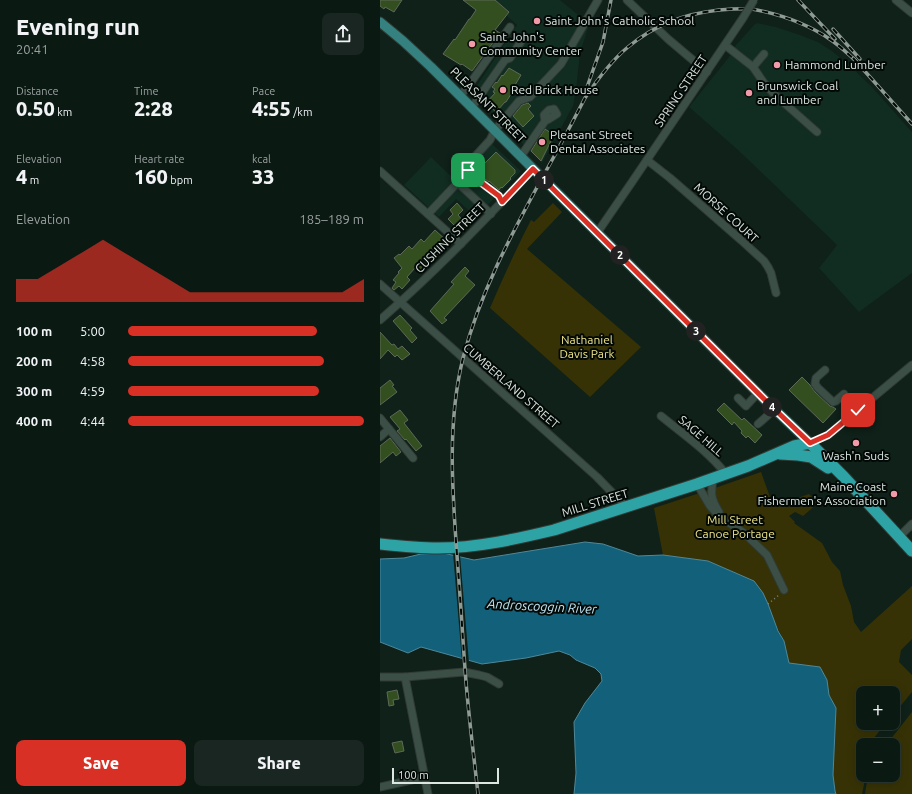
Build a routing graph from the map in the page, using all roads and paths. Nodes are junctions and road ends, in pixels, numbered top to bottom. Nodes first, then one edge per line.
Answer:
1 (598, 0) edge
2 (627, 0) edge
3 (754, 0) edge
4 (896, 0) edge
5 (912, 13) edge
6 (380, 22) edge
7 (510, 27) dead end
8 (524, 38) dead end
9 (725, 45) junction
10 (764, 54) dead end
11 (754, 67) junction
12 (706, 72) junction
13 (460, 96) junction
14 (472, 107) junction
15 (545, 121) dead end
16 (495, 130) junction
17 (817, 132) dead end
18 (521, 156) junction
19 (647, 160) junction
20 (533, 169) junction
21 (468, 170) junction
22 (380, 171) edge
23 (458, 182) junction
24 (502, 202) junction
25 (428, 214) junction
26 (491, 214) junction
27 (597, 233) junction
28 (461, 244) junction
29 (380, 284) edge
30 (776, 293) dead end
31 (400, 302) junction
32 (380, 320) edge
33 (912, 365) edge
34 (825, 370) dead end
35 (758, 393) junction
36 (844, 394) dead end
37 (738, 398) dead end
38 (775, 409) junction
39 (661, 416) dead end
40 (380, 418) edge
41 (758, 424) dead end
42 (389, 429) junction
43 (380, 437) edge
44 (810, 443) junction
45 (778, 454) junction
46 (413, 458) dead end
47 (726, 474) junction
48 (713, 478) junction
49 (844, 478) junction
50 (697, 484) junction
51 (626, 507) junction
52 (727, 521) junction
53 (912, 524) edge
54 (899, 537) junction
55 (380, 544) edge
56 (912, 551) edge
57 (784, 590) joint
58 (768, 604) dead end
59 (380, 677) edge
60 (405, 677) junction
61 (498, 684) dead end
62 (425, 777) junction
63 (380, 787) edge
64 (428, 794) edge

1 - 16 street
2 - 12 street
3 - 9 street, SPRING STREET, bridge
4 - 5 street
6 - 13 main road, PLEASANT STREET
7 - 13 street
8 - 14 street
9 - 11 street
9 - 12 street, SPRING STREET
10 - 11 street
11 - 17 street
12 - 19 street, SPRING STREET
13 - 14 main road, PLEASANT STREET
14 - 16 main road, PLEASANT STREET
15 - 18 street
16 - 18 main road, PLEASANT STREET
16 - 21 street
18 - 20 main road, PLEASANT STREET
19 - 27 street, SPRING STREET
19 - 30 street, MORSE COURT
20 - 24 street, CUSHING STREET
20 - 27 main road, PLEASANT STREET
21 - 23 street
21 - 24 street
22 - 25 street
23 - 25 street
23 - 26 street
24 - 26 street, CUSHING STREET
25 - 28 street
26 - 28 street, CUSHING STREET
27 - 35 main road, PLEASANT STREET
28 - 31 street, CUSHING STREET
29 - 31 street, CUMBERLAND STREET
31 - 32 street, CUSHING STREET
31 - 51 street, CUMBERLAND STREET
33 - 44 street
34 - 36 street
35 - 37 street
35 - 38 main road, PLEASANT STREET
38 - 41 street
38 - 44 main road, PLEASANT STREET
39 - 47 street, SAGE HILL
40 - 42 street
42 - 43 street
42 - 46 street
44 - 45 highway, MILL STREET
44 - 49 highway, PLEASANT STREET
45 - 47 highway, MILL STREET
45 - 49 highway
47 - 48 highway, MILL STREET
48 - 50 highway, MILL STREET
48 - 52 street
49 - 54 highway, PLEASANT STREET
50 - 51 highway, MILL STREET
50 - 52 street
51 - 55 highway, MILL STREET
52 - 57 street
53 - 54 street
54 - 56 highway, PLEASANT STREET
57 - 58 path
59 - 60 street
60 - 61 street
60 - 62 street
62 - 63 street
62 - 64 street

